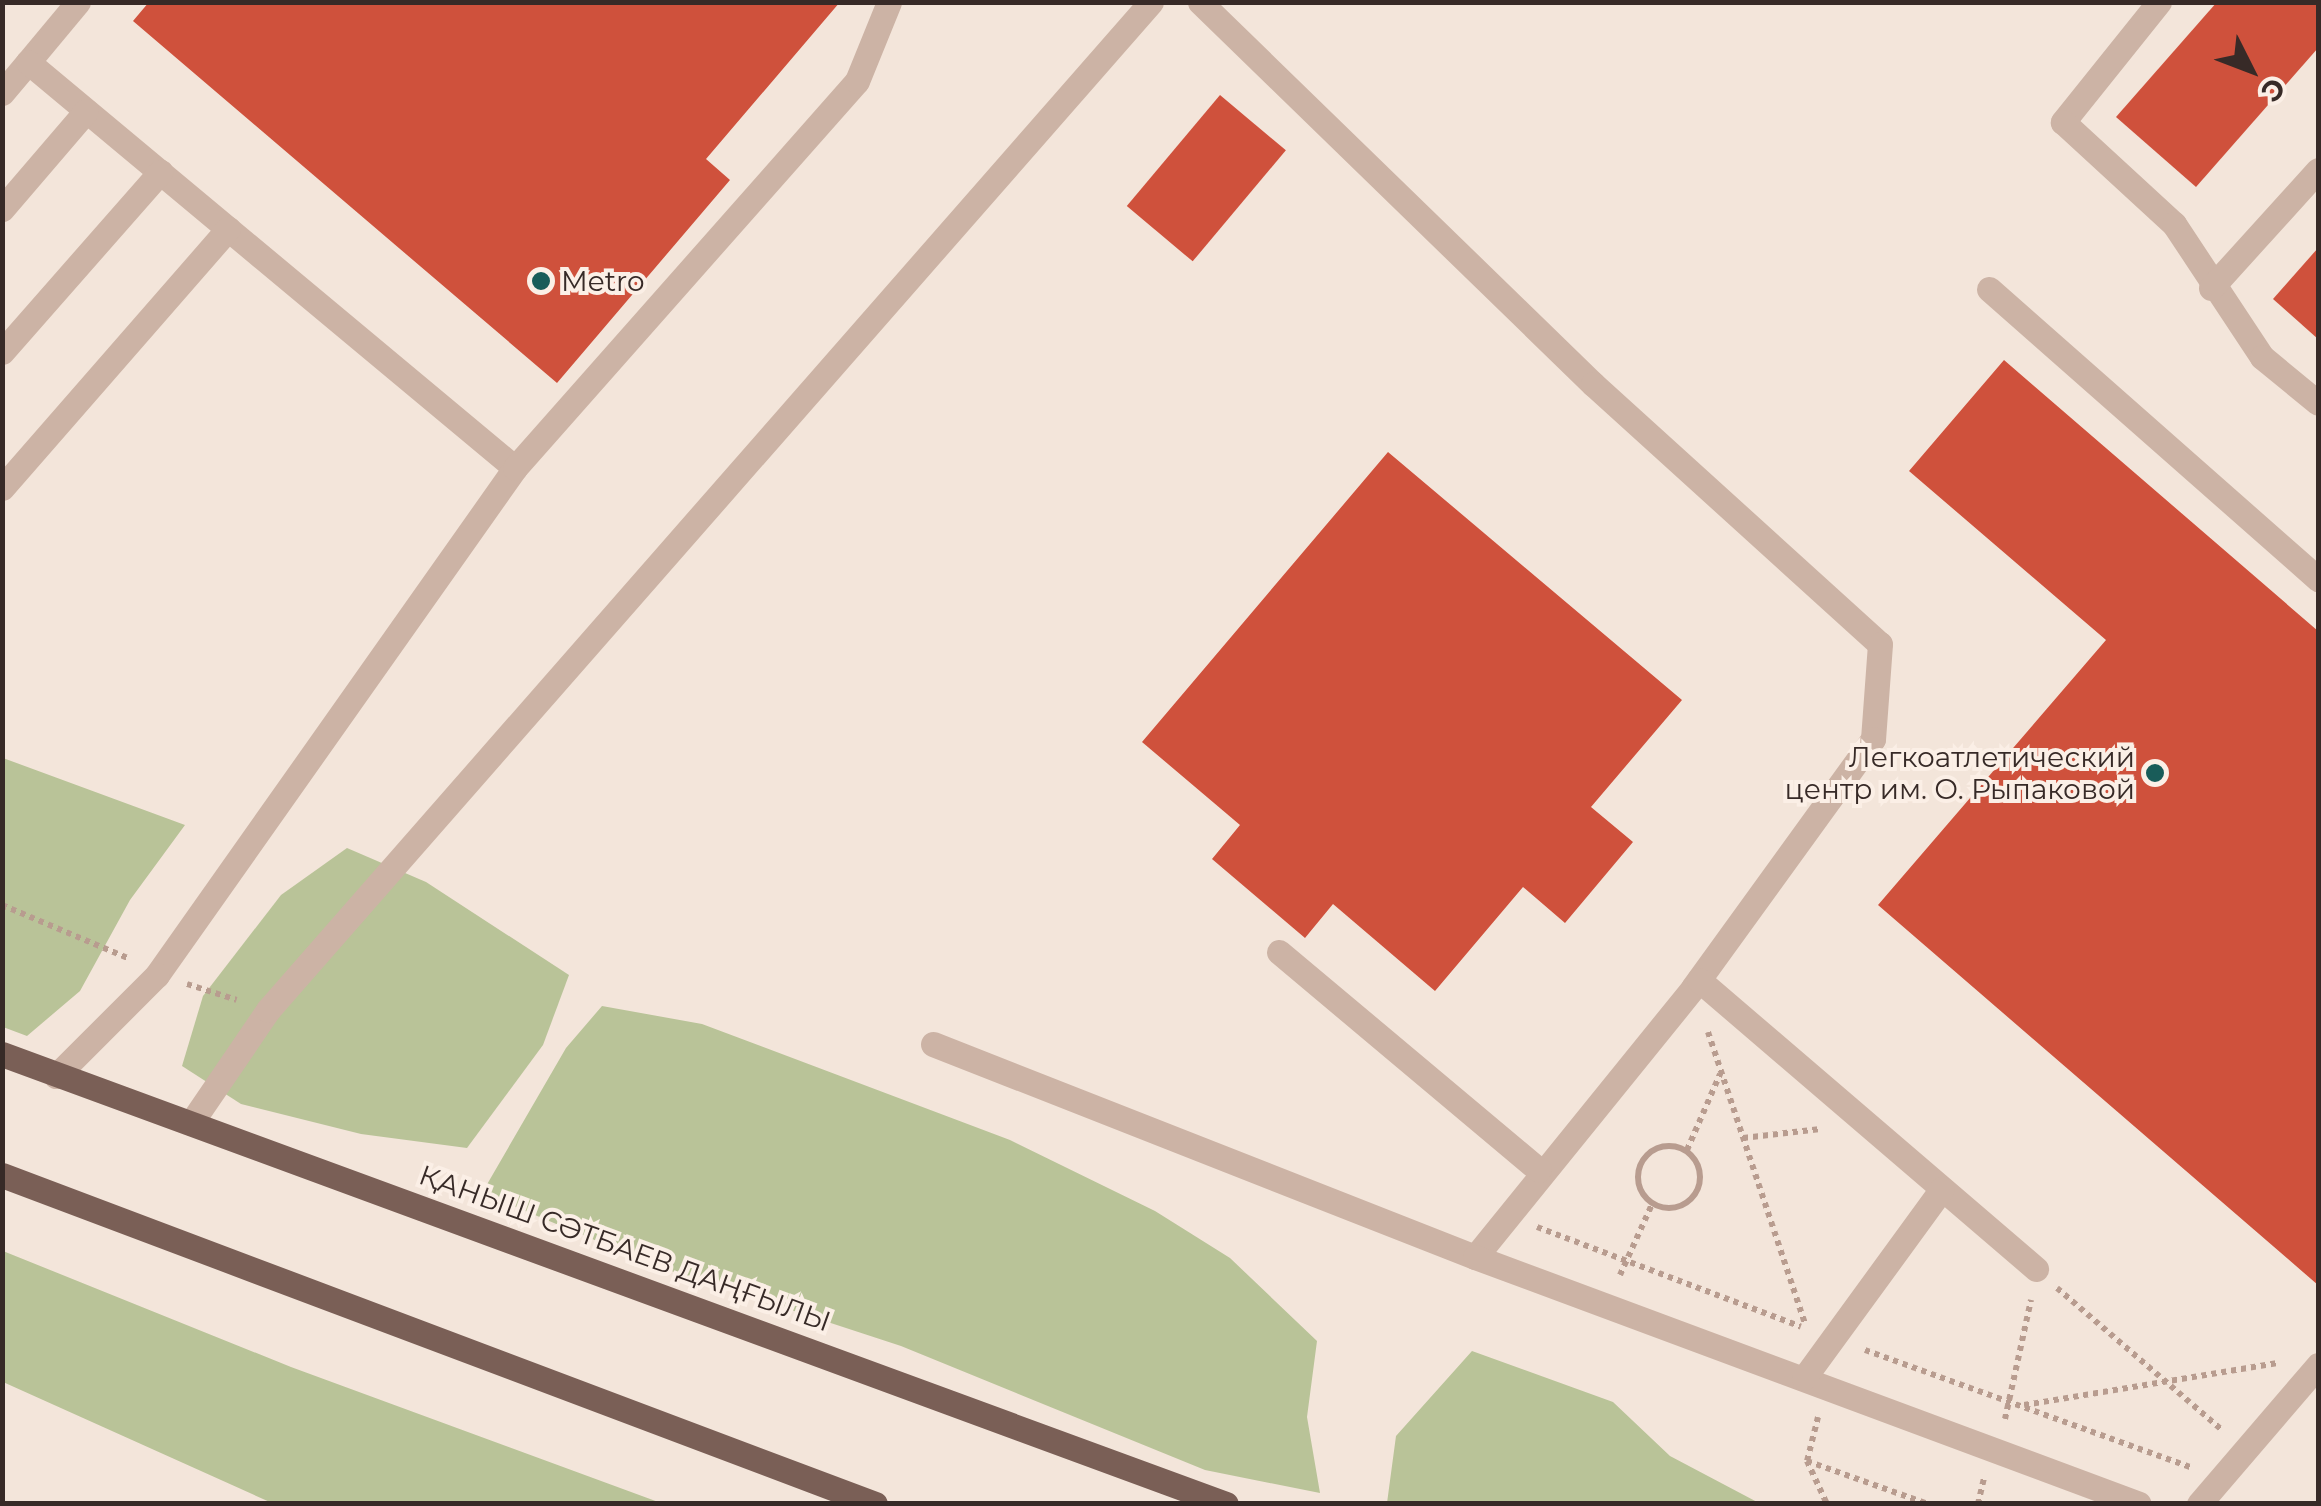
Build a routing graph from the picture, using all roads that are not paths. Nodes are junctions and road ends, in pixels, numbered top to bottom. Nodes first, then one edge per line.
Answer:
1 (78, 2) edge
2 (889, 2) edge
3 (1151, 2) edge
4 (1200, 2) edge
5 (2160, 2) edge
6 (28, 62) junction
7 (2, 93) edge
8 (86, 111) junction
9 (2318, 170) edge
10 (160, 172) junction
11 (2, 209) edge
12 (228, 230) junction
13 (2212, 288) junction
14 (1989, 289) dead end
15 (2, 352) edge
16 (2318, 403) edge
17 (514, 468) junction
18 (2, 488) edge
19 (2318, 579) edge
20 (1279, 952) dead end
21 (1696, 984) junction
22 (933, 1044) dead end
23 (2, 1054) edge
24 (56, 1076) junction
25 (190, 1123) junction
26 (1539, 1170) junction
27 (2, 1175) edge
28 (1942, 1189) junction
29 (1474, 1256) junction
30 (2036, 1269) road end
31 (2309, 1362) edge
32 (1815, 1382) junction
33 (876, 1504) edge
34 (1226, 1504) edge
35 (2139, 1504) edge
36 (2200, 1504) edge

1 - 6 street
2 - 17 street
3 - 25 street
4 - 21 street
5 - 13 street
6 - 7 street
6 - 8 street
8 - 10 street
8 - 11 street
9 - 13 street
10 - 12 street
10 - 15 street
12 - 17 street
12 - 18 street
13 - 16 street
14 - 19 street
17 - 24 street
20 - 26 street
21 - 26 street
21 - 28 street
22 - 29 street
23 - 24 main road, ҚАНЫШ СӘТБАЕВ ДАҢҒЫЛЫ
24 - 25 main road, ҚАНЫШ СӘТБАЕВ ДАҢҒЫЛЫ
25 - 34 main road, ҚАНЫШ СӘТБАЕВ ДАҢҒЫЛЫ
26 - 29 street
27 - 33 main road
28 - 30 street
28 - 32 street
29 - 32 street
31 - 36 street
32 - 35 street

